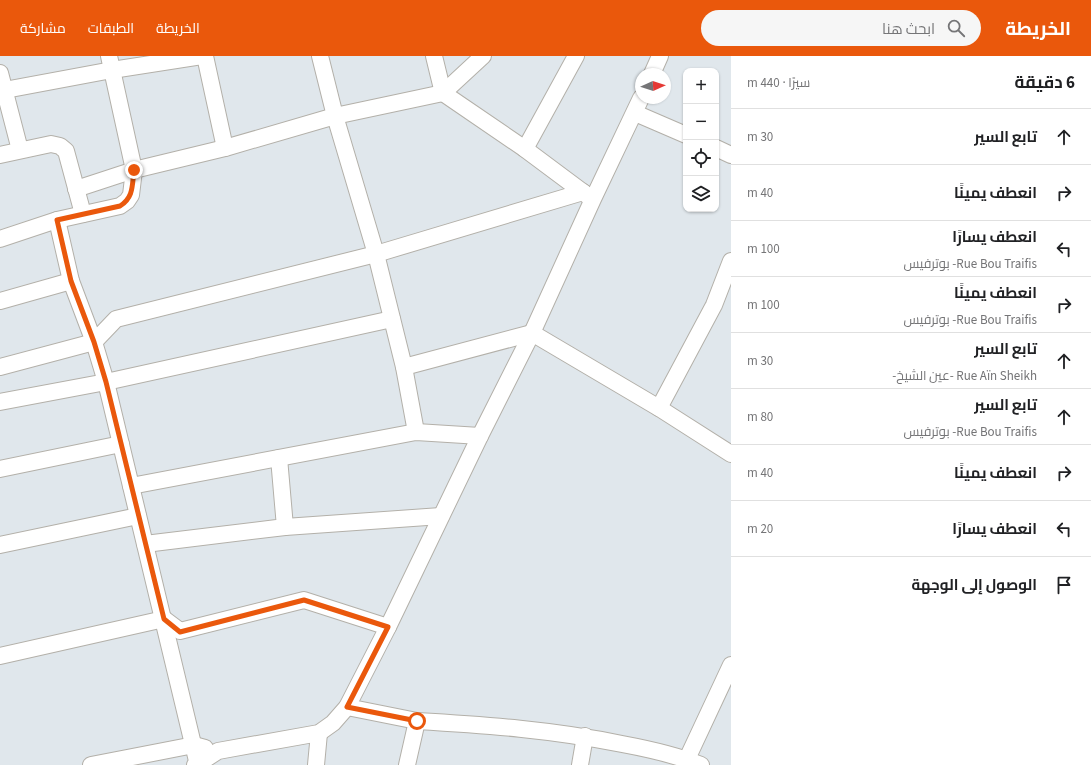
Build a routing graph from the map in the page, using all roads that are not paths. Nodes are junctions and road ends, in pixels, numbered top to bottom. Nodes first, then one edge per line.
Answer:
1 (202, 56) edge
2 (205, 56) edge
3 (320, 56) edge
4 (434, 56) edge
5 (483, 56) edge
6 (576, 56) edge
7 (660, 56) edge
8 (110, 63) edge
9 (655, 68) edge
10 (0, 73) edge
11 (2, 91) edge
12 (443, 93) junction
13 (639, 104) edge
14 (635, 113) junction
15 (335, 116) junction
16 (683, 134) edge
17 (225, 148) junction
18 (525, 149) junction
19 (719, 149) edge
20 (20, 150) junction
21 (0, 155) edge
22 (731, 155) edge
23 (134, 170) junction
24 (76, 189) junction
25 (588, 196) junction
26 (83, 214) junction
27 (57, 220) junction
28 (0, 239) edge
29 (376, 254) junction
30 (731, 261) edge
31 (71, 281) junction
32 (0, 301) edge
33 (392, 319) junction
34 (532, 333) junction
35 (94, 342) junction
36 (0, 367) edge
37 (404, 367) junction
38 (106, 382) junction
39 (0, 402) edge
40 (659, 408) junction
41 (416, 432) junction
42 (480, 436) junction
43 (121, 444) junction
44 (731, 454) edge
45 (279, 458) junction
46 (0, 469) edge
47 (131, 486) junction
48 (138, 516) junction
49 (441, 516) junction
50 (285, 527) junction
51 (145, 544) junction
52 (0, 545) edge
53 (164, 619) junction
54 (388, 627) junction
55 (0, 656) edge
56 (731, 665) edge
57 (347, 707) junction
58 (417, 721) junction
59 (318, 733) junction
60 (585, 736) junction
61 (194, 745) junction
62 (218, 751) junction
63 (694, 762) edge
64 (91, 765) edge
65 (197, 765) edge
66 (316, 765) edge
67 (407, 765) edge
68 (580, 765) edge

1 - 8 street
2 - 17 street
3 - 15 street
4 - 12 street
5 - 12 street
6 - 18 street
7 - 9 street
8 - 11 street
8 - 23 street
10 - 11 street
11 - 20 street
12 - 15 street
12 - 18 street
13 - 14 street
14 - 16 street
14 - 25 street
15 - 17 street
15 - 29 street
17 - 23 street
18 - 25 street
19 - 22 street
20 - 21 street
20 - 24 street
23 - 24 street
23 - 26 street
24 - 26 street
25 - 29 street
25 - 34 street
26 - 27 street
27 - 28 street
27 - 31 street
29 - 33 street
29 - 35 street
30 - 40 street
31 - 32 street
31 - 35 street
33 - 37 street
33 - 38 street
34 - 37 street
34 - 40 street
34 - 42 street
35 - 36 street
35 - 38 street
37 - 41 street
38 - 39 street
38 - 43 street
40 - 44 street
41 - 42 street
41 - 45 street
42 - 49 street
43 - 46 street
43 - 47 street
45 - 47 street
45 - 50 street
47 - 48 street
48 - 51 street
48 - 52 street
49 - 50 street
49 - 54 street
50 - 51 street
51 - 53 street
53 - 54 street
53 - 55 street
53 - 61 street
54 - 57 street
56 - 63 street
57 - 58 street
57 - 59 street
58 - 60 street
58 - 67 street
59 - 62 street
59 - 66 street
60 - 63 street
60 - 68 street
61 - 62 street
61 - 64 street
61 - 65 street
62 - 65 street

